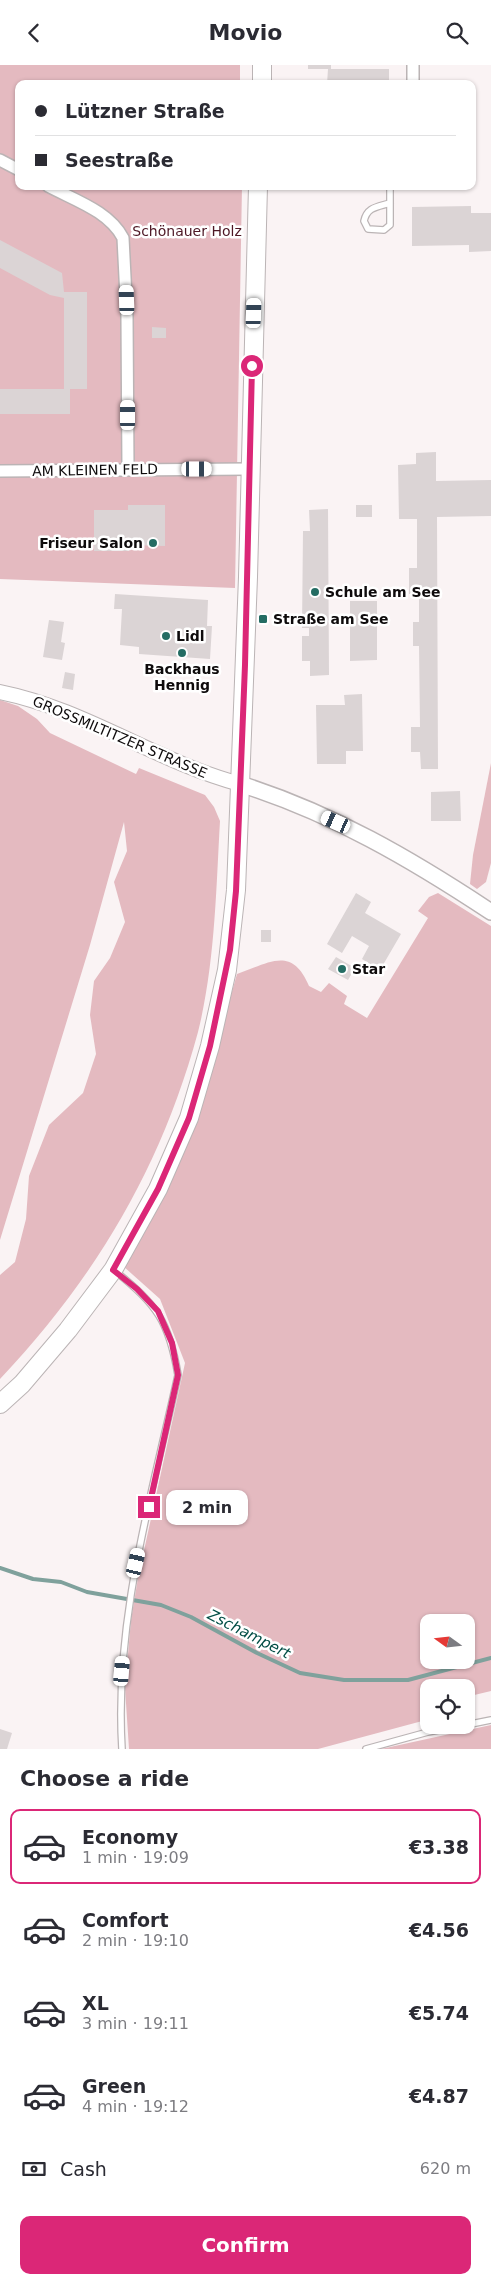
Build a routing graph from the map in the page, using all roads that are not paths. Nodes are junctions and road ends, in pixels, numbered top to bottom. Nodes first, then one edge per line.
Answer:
1 (262, 65) edge
2 (413, 65) edge
3 (262, 80) edge
4 (413, 80) edge
5 (0, 160) edge
6 (15, 168) edge
7 (55, 190) edge
8 (258, 190) edge
9 (390, 190) edge
10 (390, 203) junction
11 (128, 469) junction
12 (249, 469) junction
13 (0, 471) edge
14 (0, 691) edge
15 (240, 784) junction
16 (491, 912) edge
17 (113, 1270) junction
18 (0, 1404) edge
19 (491, 1720) edge
20 (475, 1723) edge
21 (421, 1734) edge
22 (122, 1749) edge
23 (366, 1749) edge

1 - 3 main road
2 - 4 street
5 - 6 street
7 - 11 street
8 - 12 main road
9 - 10 lane
10 - 10 lane
11 - 12 street, AM KLEINEN FELD
11 - 13 street, AM KLEINEN FELD
12 - 15 main road
14 - 15 street, GROSSMILTITZER STRASSE
15 - 16 main road
15 - 17 main road
17 - 18 main road
17 - 22 lane
19 - 20 lane
21 - 23 lane

